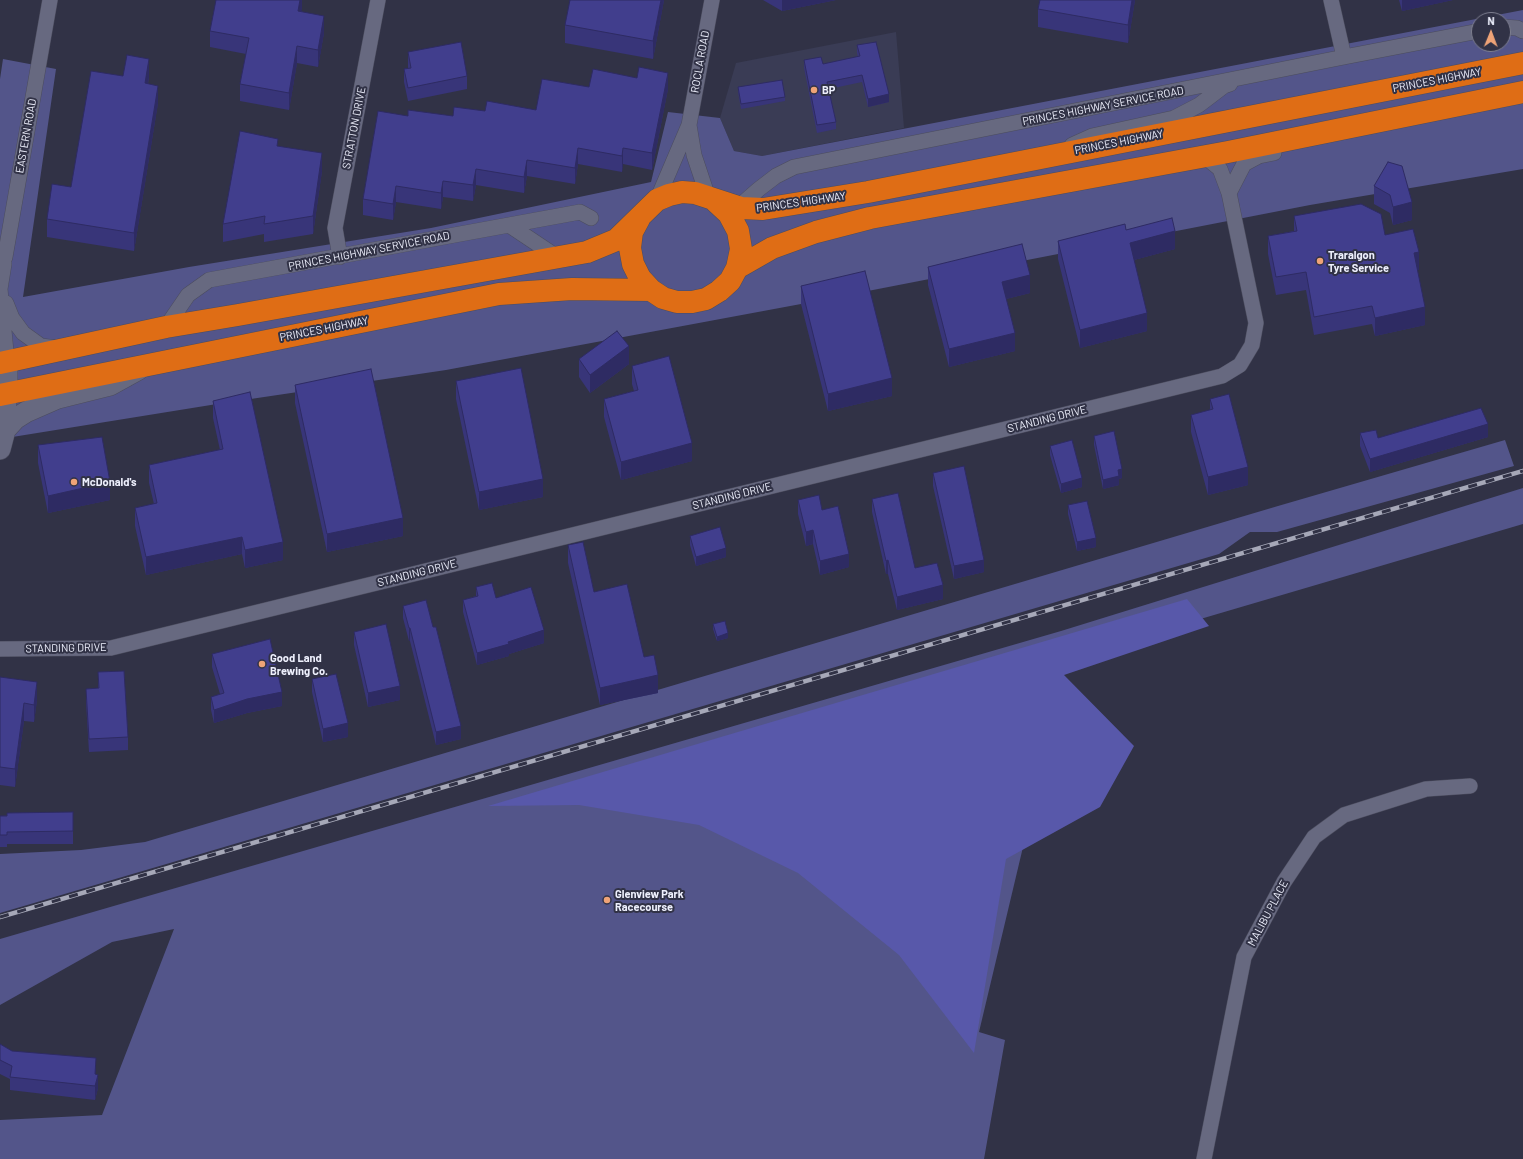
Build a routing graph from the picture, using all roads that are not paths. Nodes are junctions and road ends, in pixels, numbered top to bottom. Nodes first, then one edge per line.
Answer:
1 (50, 0) edge
2 (378, 0) edge
3 (712, 0) edge
4 (1331, 0) edge
5 (1511, 28) edge
6 (1523, 31) edge
7 (1471, 33) edge
8 (1344, 57) junction
9 (1523, 63) edge
10 (1247, 76) junction
11 (1523, 92) edge
12 (689, 125) junction
13 (1352, 127) junction
14 (1204, 156) junction
15 (1045, 157) junction
16 (1229, 193) junction
17 (712, 199) junction
18 (657, 200) junction
19 (741, 208) junction
20 (591, 218) dead end
21 (639, 218) junction
22 (509, 225) junction
23 (5, 257) junction
24 (340, 257) junction
25 (557, 257) junction
26 (737, 268) junction
27 (0, 272) edge
28 (0, 289) edge
29 (651, 290) junction
30 (166, 327) junction
31 (245, 344) junction
32 (61, 349) junction
33 (4, 362) edge
34 (147, 364) junction
35 (4, 394) edge
36 (0, 449) edge
37 (0, 649) edge
38 (1470, 786) dead end
39 (1204, 1159) edge

1 - 23 street, EASTERN ROAD
2 - 24 street, STRATTON DRIVE
3 - 12 street, ROCLA ROAD
4 - 8 street
5 - 6 street
7 - 8 street, PRINCES HIGHWAY SERVICE ROAD
8 - 10 street, PRINCES HIGHWAY SERVICE ROAD
9 - 15 highway, PRINCES HIGHWAY
10 - 15 street
10 - 19 street, PRINCES HIGHWAY SERVICE ROAD
11 - 13 highway, PRINCES HIGHWAY
12 - 17 street, ROCLA ROAD
12 - 18 street, ROCLA ROAD
13 - 14 highway, PRINCES HIGHWAY
13 - 16 street
14 - 16 street, STANDING DRIVE
14 - 26 highway, PRINCES HIGHWAY
15 - 19 highway, PRINCES HIGHWAY
16 - 37 street, STANDING DRIVE
17 - 18 highway, PRINCES HIGHWAY
17 - 19 highway, PRINCES HIGHWAY
17 - 26 highway, PRINCES HIGHWAY
18 - 21 highway, PRINCES HIGHWAY
20 - 22 street, PRINCES HIGHWAY SERVICE ROAD
21 - 25 highway, PRINCES HIGHWAY
21 - 29 highway, PRINCES HIGHWAY
22 - 24 street, PRINCES HIGHWAY SERVICE ROAD
22 - 25 street
23 - 27 street, EASTERN ROAD
23 - 28 street
24 - 30 street, PRINCES HIGHWAY SERVICE ROAD
25 - 30 highway, PRINCES HIGHWAY
26 - 29 highway, PRINCES HIGHWAY
28 - 32 street
28 - 33 street
29 - 31 highway, PRINCES HIGHWAY
30 - 31 highway
30 - 32 highway, PRINCES HIGHWAY
31 - 34 highway, PRINCES HIGHWAY
32 - 33 highway, PRINCES HIGHWAY
33 - 35 street
34 - 35 highway, PRINCES HIGHWAY
34 - 36 street
35 - 36 street
38 - 39 street, MALIBU PLACE

